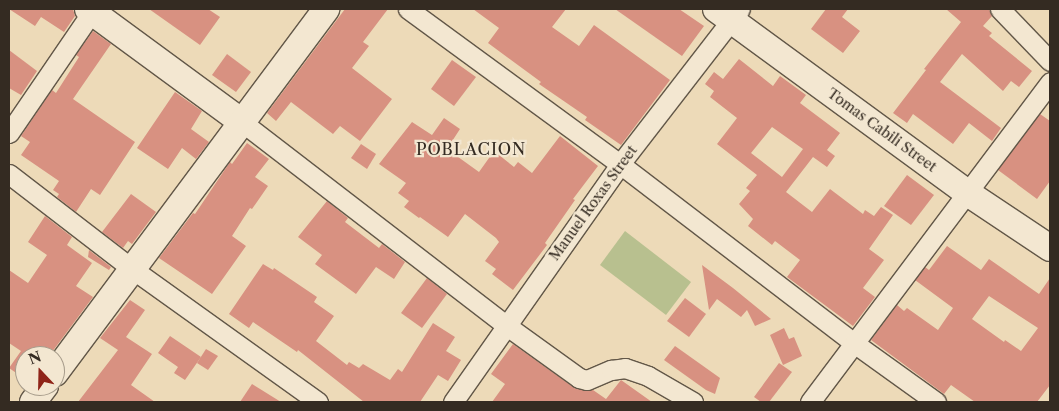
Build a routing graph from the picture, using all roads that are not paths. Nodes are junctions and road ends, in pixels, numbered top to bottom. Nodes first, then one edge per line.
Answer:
1 (326, 9) edge
2 (408, 9) edge
3 (1000, 9) edge
4 (91, 10) edge
5 (729, 12) edge
6 (1050, 61) edge
7 (1050, 82) edge
8 (242, 122) junction
9 (9, 133) edge
10 (620, 164) junction
11 (9, 174) edge
12 (966, 192) junction
13 (1050, 248) edge
14 (131, 268) junction
15 (507, 326) junction
16 (854, 343) junction
17 (65, 358) edge
18 (318, 402) edge
19 (453, 402) edge
20 (693, 402) edge
21 (810, 402) edge
22 (936, 402) edge

1 - 8 street
2 - 10 street
3 - 6 street
4 - 8 street
4 - 9 street
5 - 10 street, Manuel Roxas Street
5 - 12 street, Tomas Cabili Street
7 - 12 street
8 - 14 street
8 - 15 street
10 - 15 street, Manuel Roxas Street
10 - 16 street
11 - 14 street
12 - 13 street, Tomas Cabili Street
12 - 16 street
14 - 17 street
14 - 18 street
15 - 19 street, Manuel Roxas Street
15 - 20 street
16 - 21 street
16 - 22 street

